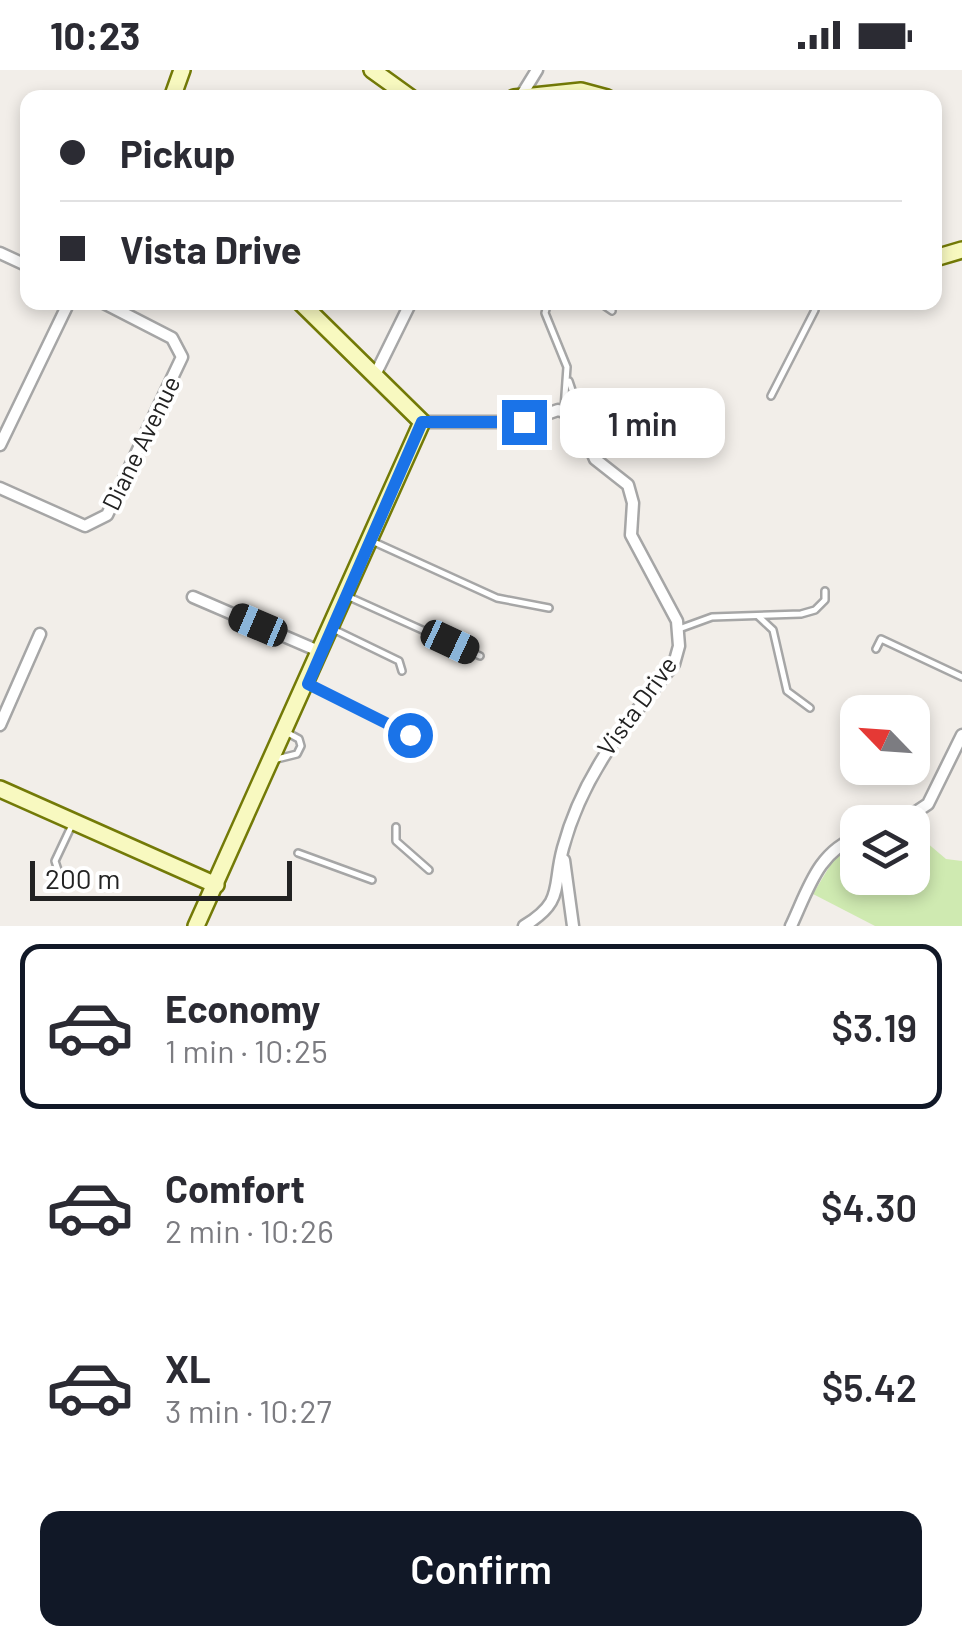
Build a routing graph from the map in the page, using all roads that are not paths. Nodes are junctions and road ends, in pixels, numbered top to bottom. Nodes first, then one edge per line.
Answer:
1 (372, 70) edge
2 (537, 70) edge
3 (400, 90) edge
4 (522, 90) edge
5 (65, 310) edge
6 (118, 310) edge
7 (308, 310) edge
8 (407, 310) edge
9 (546, 310) edge
10 (609, 310) edge
11 (815, 310) edge
12 (612, 312) dead end
13 (375, 375) junction
14 (568, 381) junction
15 (771, 396) dead end
16 (568, 412) junction
17 (422, 422) junction
18 (0, 444) edge
19 (0, 488) edge
20 (372, 540) junction
21 (825, 591) dead end
22 (348, 596) junction
23 (193, 598) dead end
24 (548, 608) dead end
25 (756, 614) junction
26 (333, 629) junction
27 (679, 630) junction
28 (40, 634) dead end
29 (876, 649) dead end
30 (322, 652) junction
31 (480, 656) dead end
32 (402, 670) dead end
33 (962, 677) edge
34 (308, 684) junction
35 (810, 708) dead end
36 (0, 725) edge
37 (962, 734) edge
38 (410, 735) dead end
39 (0, 789) edge
40 (926, 805) edge
41 (73, 822) junction
42 (396, 826) dead end
43 (840, 843) edge
44 (562, 849) junction
45 (298, 854) dead end
46 (58, 870) dead end
47 (430, 870) dead end
48 (372, 880) dead end
49 (216, 885) junction
50 (196, 926) edge
51 (524, 926) edge
52 (573, 926) edge
53 (792, 926) edge

1 - 3 street
2 - 4 street
5 - 18 street
6 - 19 street, Diane Avenue
7 - 13 street
8 - 13 street
9 - 14 lane
10 - 12 lane
11 - 15 lane
13 - 17 street
14 - 16 lane
14 - 16 lane
16 - 17 street
16 - 27 street, Vista Drive
17 - 20 street
20 - 22 street
20 - 24 lane
21 - 25 lane
22 - 26 street
22 - 31 lane
23 - 30 street
25 - 27 lane
25 - 35 lane
26 - 30 street
26 - 32 lane
27 - 44 street, Vista Drive
28 - 36 street
29 - 33 lane
30 - 34 street
34 - 38 lane
34 - 49 street
37 - 40 street
39 - 41 street
41 - 46 lane
41 - 49 street
42 - 47 lane
43 - 53 street
44 - 51 street, Vista Drive
44 - 52 street
45 - 48 lane
49 - 50 street

